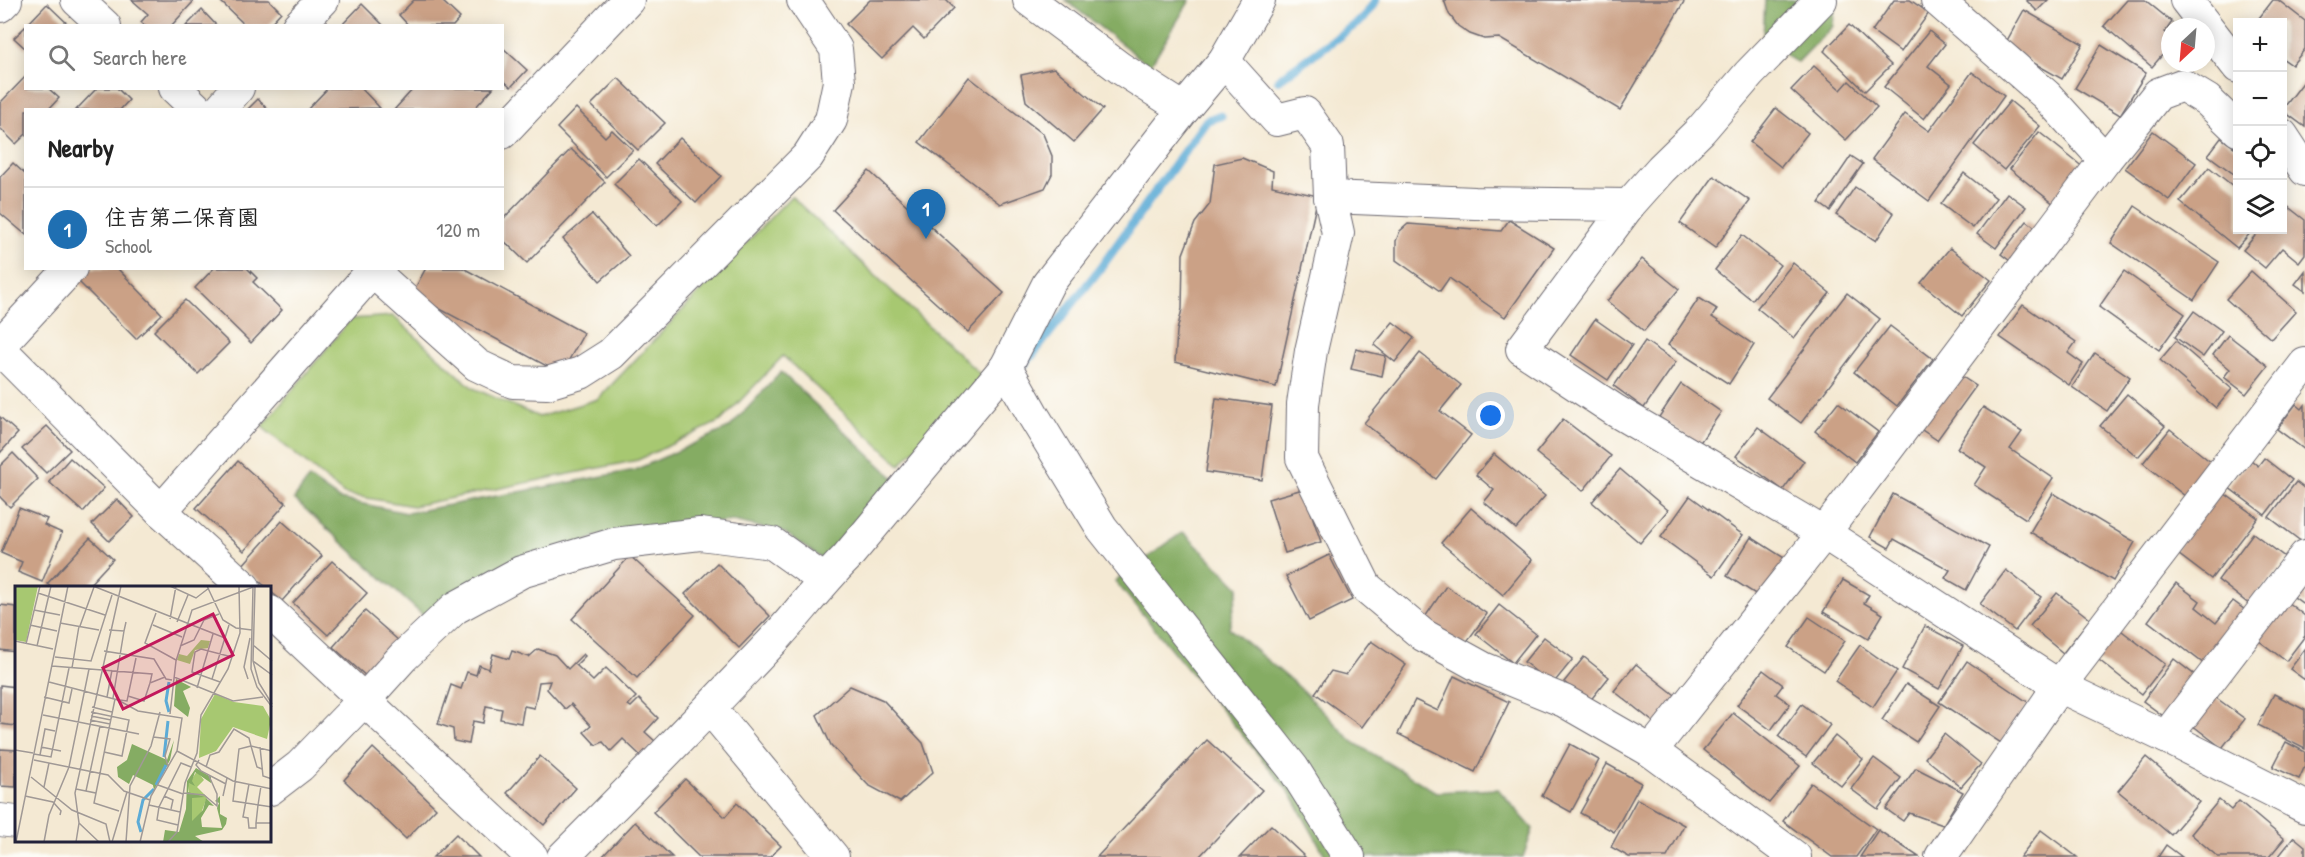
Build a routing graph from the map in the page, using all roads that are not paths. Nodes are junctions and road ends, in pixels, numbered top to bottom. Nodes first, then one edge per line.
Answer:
1 (6, 0) edge
2 (77, 0) edge
3 (323, 0) edge
4 (628, 0) edge
5 (803, 0) edge
6 (1029, 0) edge
7 (1260, 0) edge
8 (1821, 0) edge
9 (1937, 0) edge
10 (2186, 0) edge
11 (0, 6) edge
12 (103, 24) edge
13 (300, 24) edge
14 (1224, 61) junction
15 (2233, 61) edge
16 (177, 90) edge
17 (236, 90) edge
18 (196, 108) edge
19 (221, 108) edge
20 (1184, 109) junction
21 (2234, 126) edge
22 (504, 131) edge
23 (2287, 141) edge
24 (2105, 160) junction
25 (2287, 167) edge
26 (2305, 170) edge
27 (2305, 178) edge
28 (1330, 197) junction
29 (1629, 205) junction
30 (69, 270) edge
31 (371, 270) edge
32 (373, 270) edge
33 (0, 347) edge
34 (2305, 364) edge
35 (1006, 367) junction
36 (161, 511) junction
37 (1824, 533) junction
38 (2305, 556) edge
39 (824, 580) junction
40 (242, 586) edge
41 (272, 614) edge
42 (2059, 686) junction
43 (365, 699) junction
44 (710, 708) junction
45 (2166, 737) junction
46 (1651, 751) junction
47 (272, 787) edge
48 (2305, 807) edge
49 (0, 820) edge
50 (15, 822) edge
51 (532, 857) edge
52 (563, 857) edge
53 (833, 857) edge
54 (1348, 857) edge
55 (1795, 857) edge
56 (1941, 857) edge

1 - 11 street
2 - 12 street
3 - 13 street
4 - 22 street
5 - 32 street
6 - 20 street
7 - 14 street
8 - 29 street
9 - 24 street
10 - 15 street
14 - 20 street
14 - 28 street
16 - 18 street
17 - 19 street
20 - 35 street
21 - 24 street
23 - 26 street
24 - 37 street
25 - 27 street
28 - 29 street
28 - 46 street
29 - 37 street
30 - 33 street
31 - 36 street
33 - 36 street
34 - 42 street
35 - 39 street
35 - 54 street
36 - 40 street
37 - 42 street
37 - 46 street
38 - 45 street
39 - 43 street
39 - 44 street
41 - 43 street
42 - 45 street
42 - 56 street
43 - 47 street
43 - 51 street
44 - 52 street
44 - 53 street
45 - 48 street
46 - 55 street
49 - 50 street

